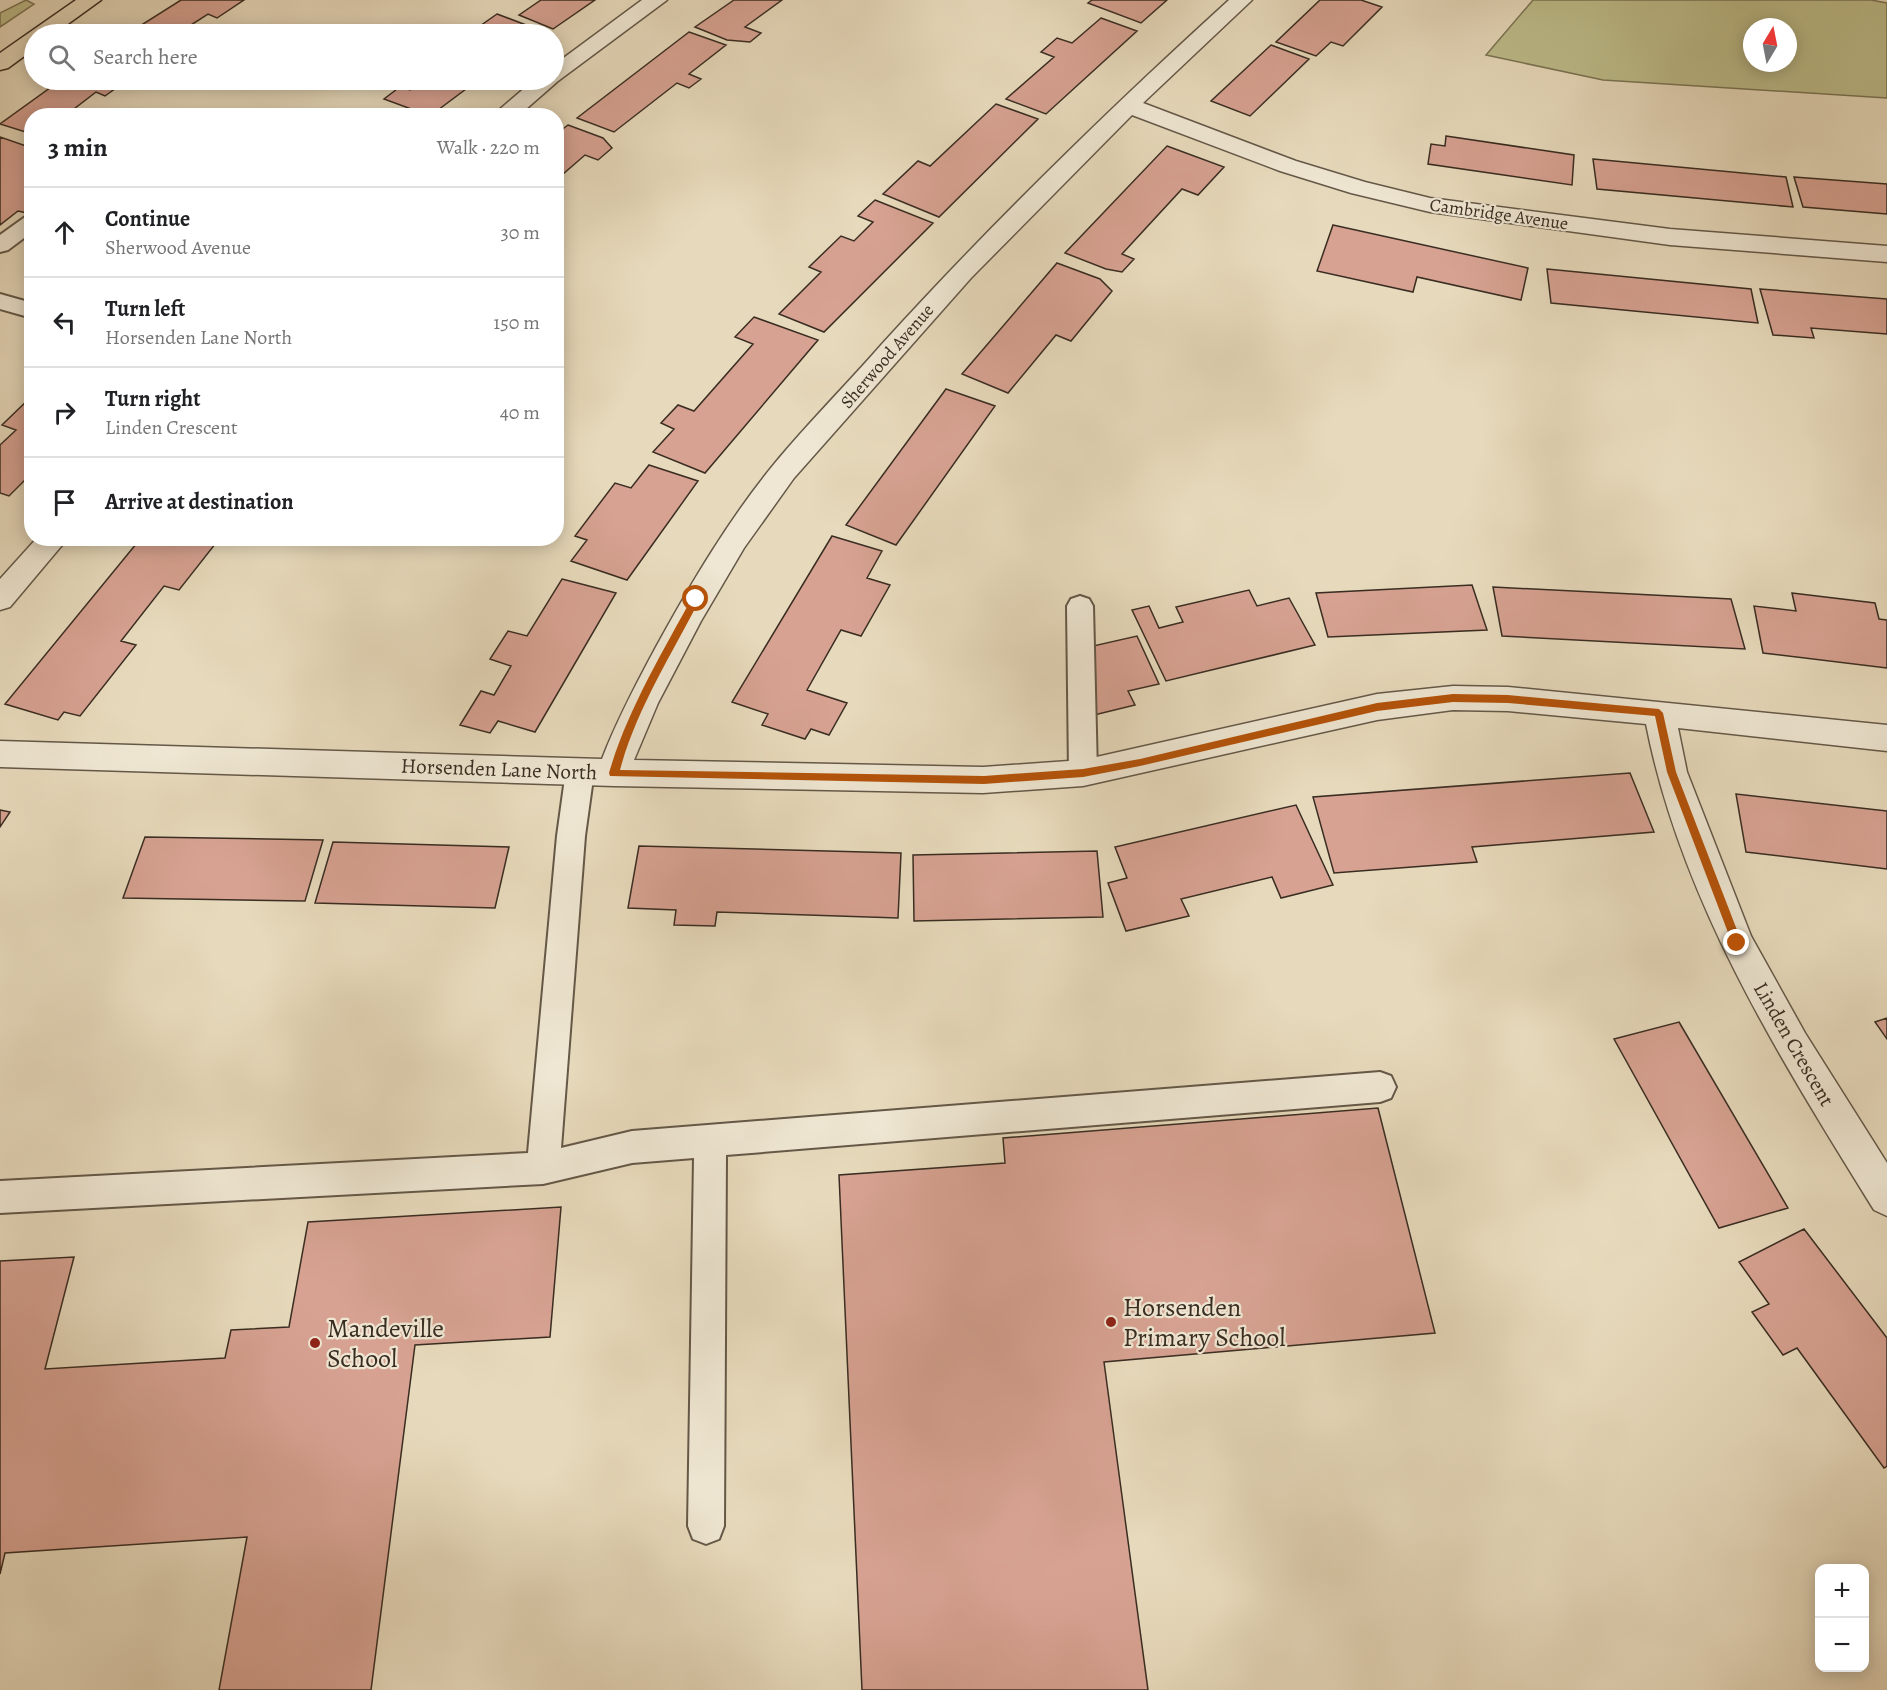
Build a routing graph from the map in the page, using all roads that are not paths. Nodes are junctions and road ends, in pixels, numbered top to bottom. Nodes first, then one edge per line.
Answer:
1 (90, 0) edge
2 (656, 0) edge
3 (1242, 0) edge
4 (55, 24) edge
5 (24, 46) edge
6 (0, 63) edge
7 (564, 68) edge
8 (535, 90) edge
9 (1127, 105) junction
10 (513, 108) edge
11 (24, 228) edge
12 (0, 245) edge
13 (1887, 254) edge
14 (0, 301) edge
15 (24, 308) edge
16 (47, 546) edge
17 (0, 599) edge
18 (1080, 606) dead end
19 (1659, 713) junction
20 (1887, 738) edge
21 (0, 754) edge
22 (580, 771) junction
23 (614, 773) junction
24 (1083, 773) junction
25 (1380, 1087) dead end
26 (710, 1140) junction
27 (543, 1168) junction
28 (0, 1197) edge
29 (1887, 1197) edge
30 (706, 1526) dead end

1 - 4 main road
2 - 7 street
3 - 9 street, Sherwood Avenue
5 - 6 main road
8 - 10 street
9 - 13 street, Cambridge Avenue
9 - 23 street, Sherwood Avenue
11 - 12 lane
14 - 15 lane
16 - 17 street
18 - 24 lane
19 - 20 street, Horsenden Lane North
19 - 24 street, Horsenden Lane North
19 - 29 street, Linden Crescent
21 - 22 street, Horsenden Lane North
22 - 23 street, Horsenden Lane North
22 - 27 lane
23 - 24 street, Horsenden Lane North
25 - 26 lane
26 - 27 lane
26 - 30 lane
27 - 28 lane

